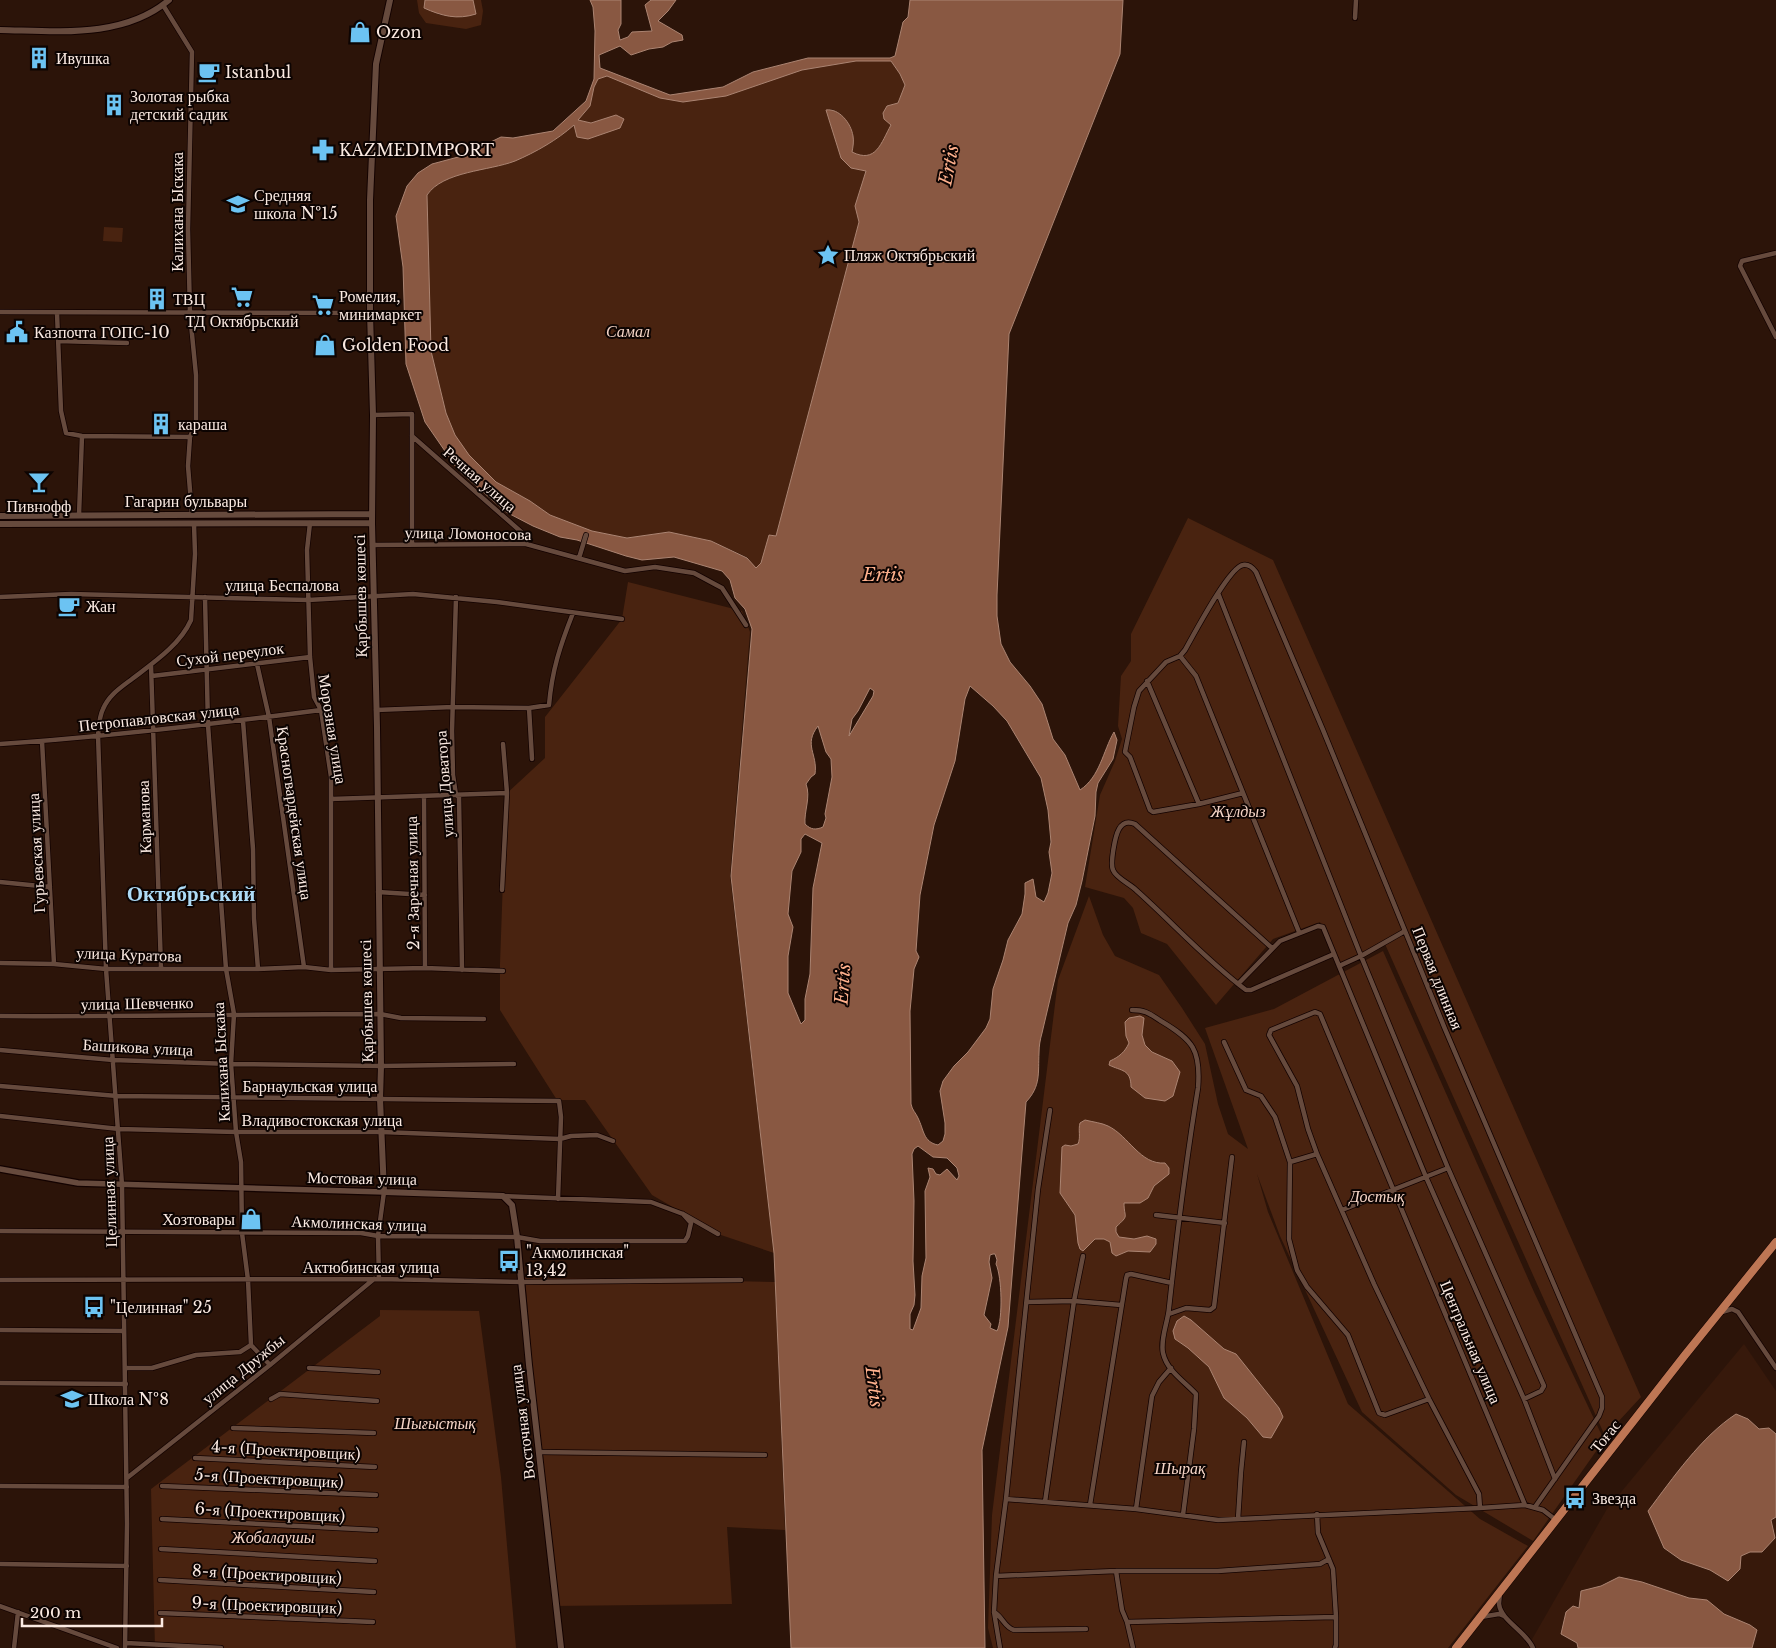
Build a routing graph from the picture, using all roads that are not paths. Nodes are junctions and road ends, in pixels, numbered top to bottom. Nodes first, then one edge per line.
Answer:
1 (169, 0) edge
2 (390, 0) edge
3 (1356, 0) edge
4 (163, 5) junction
5 (1355, 18) dead end
6 (0, 30) edge
7 (1776, 253) edge
8 (0, 312) edge
9 (57, 313) junction
10 (190, 314) junction
11 (370, 314) junction
12 (1776, 337) edge
13 (58, 342) junction
14 (127, 343) dead end
15 (374, 414) junction
16 (82, 436) junction
17 (412, 436) junction
18 (190, 437) junction
19 (372, 514) junction
20 (80, 515) junction
21 (192, 515) junction
22 (0, 516) edge
23 (372, 523) junction
24 (0, 524) edge
25 (194, 524) junction
26 (310, 524) junction
27 (586, 535) dead end
28 (412, 544) junction
29 (526, 544) junction
30 (372, 545) junction
31 (579, 558) junction
32 (1218, 593) junction
33 (374, 595) junction
34 (0, 597) edge
35 (193, 597) junction
36 (205, 597) junction
37 (456, 597) junction
38 (308, 600) junction
39 (573, 613) junction
40 (622, 619) dead end
41 (746, 625) dead end
42 (1180, 656) junction
43 (310, 658) junction
44 (151, 664) junction
45 (257, 664) junction
46 (206, 670) junction
47 (152, 676) junction
48 (1147, 681) junction
49 (453, 707) junction
50 (529, 708) junction
51 (321, 710) junction
52 (376, 710) junction
53 (269, 717) junction
54 (243, 721) junction
55 (208, 725) junction
56 (154, 730) junction
57 (98, 735) junction
58 (42, 741) junction
59 (0, 744) edge
60 (502, 744) dead end
61 (532, 759) dead end
62 (507, 793) junction
63 (1243, 793) junction
64 (456, 795) junction
65 (424, 797) junction
66 (378, 798) junction
67 (331, 799) junction
68 (1199, 804) junction
69 (0, 882) edge
70 (50, 887) junction
71 (502, 890) dead end
72 (378, 892) junction
73 (425, 894) junction
74 (1406, 931) junction
75 (1299, 932) junction
76 (1272, 948) junction
77 (1334, 954) junction
78 (1361, 956) junction
79 (0, 963) edge
80 (54, 964) junction
81 (1339, 966) junction
82 (304, 967) junction
83 (161, 968) junction
84 (426, 968) junction
85 (106, 969) junction
86 (226, 969) junction
87 (258, 969) junction
88 (380, 969) junction
89 (331, 970) junction
90 (462, 970) junction
91 (503, 971) dead end
92 (1238, 984) junction
93 (1132, 1010) dead end
94 (234, 1014) junction
95 (380, 1014) junction
96 (0, 1016) edge
97 (109, 1017) junction
98 (484, 1019) dead end
99 (1224, 1042) dead end
100 (0, 1050) edge
101 (113, 1060) junction
102 (231, 1064) junction
103 (514, 1064) dead end
104 (382, 1066) junction
105 (0, 1086) edge
106 (117, 1096) junction
107 (234, 1098) junction
108 (380, 1099) junction
109 (1050, 1110) dead end
110 (0, 1116) edge
111 (119, 1129) junction
112 (236, 1132) junction
113 (382, 1132) junction
114 (560, 1139) junction
115 (613, 1141) dead end
116 (1317, 1154) junction
117 (1232, 1157) dead end
118 (1290, 1162) junction
119 (1448, 1168) junction
120 (0, 1169) edge
121 (1426, 1177) junction
122 (122, 1185) junction
123 (241, 1189) junction
124 (1394, 1190) junction
125 (384, 1192) junction
126 (504, 1196) junction
127 (558, 1198) junction
128 (1342, 1210) junction
129 (683, 1214) junction
130 (1156, 1215) dead end
131 (1178, 1218) junction
132 (1225, 1223) junction
133 (0, 1231) edge
134 (123, 1232) junction
135 (242, 1233) junction
136 (718, 1234) dead end
137 (378, 1236) junction
138 (517, 1237) junction
139 (1776, 1242) edge
140 (1082, 1256) dead end
141 (374, 1278) junction
142 (379, 1278) junction
143 (0, 1280) edge
144 (124, 1280) junction
145 (248, 1280) junction
146 (742, 1280) dead end
147 (521, 1282) junction
148 (1172, 1283) junction
149 (1074, 1301) junction
150 (1027, 1302) junction
151 (1121, 1304) junction
152 (1169, 1314) junction
153 (1718, 1314) junction
154 (0, 1330) edge
155 (124, 1331) junction
156 (251, 1345) junction
157 (270, 1364) junction
158 (125, 1368) junction
159 (309, 1368) dead end
160 (1170, 1368) junction
161 (1776, 1368) edge
162 (378, 1372) dead end
163 (0, 1383) edge
164 (126, 1384) junction
165 (271, 1398) dead end
166 (1429, 1399) junction
167 (1524, 1399) junction
168 (377, 1401) dead end
169 (233, 1428) dead end
170 (374, 1433) dead end
171 (1244, 1442) dead end
172 (539, 1452) junction
173 (765, 1456) dead end
174 (195, 1458) dead end
175 (375, 1467) dead end
176 (127, 1478) junction
177 (1555, 1479) junction
178 (0, 1486) edge
179 (162, 1486) dead end
180 (127, 1487) junction
181 (376, 1495) dead end
182 (1006, 1499) junction
183 (1045, 1502) junction
184 (1090, 1505) junction
185 (1526, 1505) junction
186 (1535, 1507) junction
187 (1480, 1508) junction
188 (1136, 1509) junction
189 (1317, 1514) junction
190 (1183, 1515) junction
191 (162, 1519) dead end
192 (1238, 1519) junction
193 (1556, 1520) junction
194 (376, 1530) dead end
195 (161, 1549) dead end
196 (1330, 1559) junction
197 (375, 1561) dead end
198 (0, 1564) edge
199 (127, 1566) junction
200 (1116, 1571) junction
201 (996, 1576) junction
202 (160, 1580) dead end
203 (1500, 1590) junction
204 (374, 1592) dead end
205 (0, 1606) edge
206 (18, 1612) junction
207 (994, 1612) junction
208 (160, 1613) dead end
209 (1336, 1616) junction
210 (1504, 1616) junction
211 (1479, 1618) junction
212 (373, 1622) dead end
213 (1127, 1622) junction
214 (1086, 1629) dead end
215 (125, 1646) edge
216 (14, 1648) edge
217 (116, 1648) edge
218 (221, 1648) edge
219 (561, 1648) edge
220 (1000, 1648) edge
221 (1133, 1648) edge
222 (1335, 1648) edge
223 (1456, 1648) edge
224 (1533, 1648) edge

1 - 4 main road
2 - 11 main road, Қарбышев көшесі
3 - 5 street
4 - 6 main road
4 - 10 street, Калихана Ыскака
7 - 12 street
8 - 9 street
9 - 10 street
9 - 13 street
10 - 11 street
10 - 18 street, Калихана Ыскака
11 - 15 main road, Қарбышев көшесі
13 - 14 street
13 - 16 street
15 - 17 street
15 - 19 main road, Қарбышев көшесі
16 - 18 street
16 - 20 street
17 - 28 street
17 - 29 street, Речная улица
18 - 21 street, Калихана Ыскака
19 - 21 main road, Гагарин бульвары
19 - 23 main road, Қарбышев көшесі
20 - 21 main road, Гагарин бульвары
20 - 22 main road, Гагарин бульвары
21 - 25 main road
23 - 26 main road, Гагарин бульвары
23 - 30 main road, Қарбышев көшесі
24 - 25 main road, Гагарин бульвары
25 - 26 main road, Гагарин бульвары
25 - 35 street, Целинная улица
26 - 38 street, Морозная улица
27 - 31 street
28 - 29 street, улица Ломоносова
28 - 30 street, улица Ломоносова
29 - 31 street, улица Ломоносова
30 - 33 main road, Қарбышев көшесі
31 - 41 street, улица Ломоносова
32 - 42 street
32 - 74 street, Первая длинная
32 - 78 street
33 - 37 street, улица Беспалова
33 - 38 street, улица Беспалова
33 - 52 main road, Қарбышев көшесі
34 - 35 street, улица Беспалова
35 - 36 street, улица Беспалова
35 - 44 street, Целинная улица
36 - 38 street, улица Беспалова
36 - 46 street, Калихана Ыскака
37 - 39 street, улица Беспалова
37 - 49 street, улица Доватора
38 - 43 street, Морозная улица
39 - 40 street, улица Беспалова
39 - 50 street
42 - 48 street
42 - 63 street
43 - 45 street, Сухой переулок
43 - 51 street, Морозная улица
44 - 47 street, Карманова
44 - 57 street, Целинная улица
45 - 46 street, Сухой переулок
45 - 53 street, Красногвардейская улица
46 - 47 street, Сухой переулок
46 - 55 street, Калихана Ыскака
47 - 56 street, Карманова
48 - 68 street
48 - 68 street
49 - 50 street
49 - 52 street
49 - 64 street, улица Доватора
50 - 61 street
51 - 53 street, Петропавловская улица
51 - 67 street, Морозная улица
52 - 66 main road, Қарбышев көшесі
53 - 54 street, Петропавловская улица
53 - 82 street, Красногвардейская улица
54 - 55 street, Петропавловская улица
54 - 87 street
55 - 56 street, Петропавловская улица
55 - 86 street, Калихана Ыскака
56 - 57 street, Петропавловская улица
56 - 83 street, Карманова
57 - 58 street, Петропавловская улица
57 - 85 street, Целинная улица
58 - 59 street, Петропавловская улица
58 - 70 street, Гурьевская улица
60 - 62 street
62 - 64 street
62 - 71 street
63 - 68 street
63 - 75 street
64 - 65 street
64 - 90 street, улица Доватора
65 - 66 street
65 - 73 street, 2-я Заречная улица
66 - 67 street
66 - 72 main road, Қарбышев көшесі
67 - 89 street, Морозная улица
69 - 70 street
70 - 80 street, Гурьевская улица
72 - 73 street
72 - 88 main road, Қарбышев көшесі
73 - 84 street, 2-я Заречная улица
74 - 78 street
74 - 177 street, Первая длинная
75 - 76 street
75 - 77 street
76 - 92 street
76 - 92 street
77 - 81 street
77 - 92 street
78 - 81 street
78 - 119 street
79 - 80 street, улица Куратова
80 - 85 street, улица Куратова
81 - 121 street
82 - 87 street, улица Куратова
82 - 89 street, улица Куратова
83 - 85 street, улица Куратова
83 - 86 street, улица Куратова
84 - 88 street, улица Куратова
84 - 90 street, улица Куратова
85 - 97 street, Целинная улица
86 - 87 street, улица Куратова
86 - 94 street, Калихана Ыскака
88 - 89 street, улица Куратова
88 - 95 main road, Қарбышев көшесі
90 - 91 street, улица Куратова
93 - 131 street
94 - 95 street, улица Шевченко
94 - 97 street, улица Шевченко
94 - 102 street, Калихана Ыскака
95 - 98 street, улица Шевченко
95 - 104 main road, Қарбышев көшесі
96 - 97 street, улица Шевченко
97 - 101 street, Целинная улица
99 - 118 street
100 - 101 street, Башикова улица
101 - 102 street, Башикова улица
101 - 106 street, Целинная улица
102 - 104 street, Башикова улица
102 - 107 street, Калихана Ыскака
103 - 104 street, Башикова улица
104 - 108 main road, Қарбышев көшесі
105 - 106 street, Барнаульская улица
106 - 107 street, Барнаульская улица
106 - 111 street, Целинная улица
107 - 108 street, Барнаульская улица
107 - 112 street, Калихана Ыскака
108 - 113 main road, Қарбышев көшесі
108 - 114 street, Барнаульская улица
109 - 150 street
110 - 111 street, Владивостокская улица
111 - 112 street, Владивостокская улица
111 - 122 street, Целинная улица
112 - 113 street, Владивостокская улица
112 - 123 street, Калихана Ыскака
113 - 114 street, Владивостокская улица
113 - 125 main road, Қарбышев көшесі
114 - 115 street, Владивостокская улица
114 - 127 street
116 - 118 street
116 - 124 street, Центральная улица
116 - 128 street
117 - 132 street
118 - 166 street
119 - 121 street
119 - 167 street
120 - 122 street, Мостовая улица
121 - 124 street
121 - 167 street
122 - 123 street, Мостовая улица
122 - 134 street, Целинная улица
123 - 125 street, Мостовая улица
123 - 135 street, Калихана Ыскака
124 - 128 street
124 - 185 street, Центральная улица
125 - 126 main road, Мостовая улица
125 - 137 street
126 - 127 street, Мостовая улица
126 - 138 main road, Восточная улица
127 - 129 street, Мостовая улица
128 - 166 street
129 - 136 street, Мостовая улица
129 - 138 street, Акмолинская улица
130 - 131 street
131 - 132 street
131 - 148 street
132 - 152 street
133 - 134 street, Акмолинская улица
134 - 135 street, Акмолинская улица
134 - 144 street, Целинная улица
135 - 137 street, Акмолинская улица
135 - 145 street, Калихана Ыскака
137 - 138 street, Акмолинская улица
137 - 142 street
138 - 147 main road, Восточная улица
139 - 153 highway, Тоғас
140 - 149 street
141 - 142 street, Актюбинская улица
141 - 145 street, Актюбинская улица
141 - 157 street, улица Дружбы
142 - 147 street, Актюбинская улица
143 - 144 street, Актюбинская улица
144 - 145 street, Актюбинская улица
144 - 155 street, Целинная улица
145 - 156 street, Калихана Ыскака
146 - 147 street, Актюбинская улица
147 - 172 main road, Восточная улица
148 - 151 street
148 - 152 street
149 - 150 street
149 - 151 street
149 - 183 street
150 - 182 street
151 - 184 street
152 - 160 street
153 - 161 street
153 - 193 highway, Тоғас
154 - 155 street
155 - 158 street, Целинная улица
156 - 157 street
156 - 158 street
157 - 176 street, улица Дружбы
158 - 164 street, Целинная улица
159 - 162 street
160 - 188 street
160 - 190 street
163 - 164 street
164 - 176 street, Целинная улица
165 - 168 street
166 - 187 street
167 - 177 street
169 - 170 street
171 - 192 street
172 - 173 street
172 - 219 main road, Восточная улица
174 - 175 street, 4-я (Проектировщик)
176 - 180 street, Целинная улица
177 - 186 street
178 - 180 street
179 - 181 street, 5-я (Проектировщик)
180 - 199 street, Целинная улица
182 - 183 street
182 - 201 street
183 - 184 street
184 - 188 street
185 - 186 street
185 - 187 street
186 - 193 street
187 - 189 street
188 - 190 street
189 - 192 street
189 - 196 street
190 - 192 street
191 - 194 street, 6-я (Проектировщик)
193 - 203 highway, Тоғас
195 - 197 street
196 - 200 street
196 - 209 street
198 - 199 street
199 - 215 street, Целинная улица
200 - 201 street
200 - 213 street
201 - 207 street
202 - 204 street, 8-я (Проектировщик)
203 - 210 street
203 - 211 highway, Тоғас
205 - 206 street
206 - 216 street
206 - 217 street
207 - 214 street
207 - 220 street
208 - 212 street, 9-я (Проектировщик)
209 - 213 street
209 - 222 street
210 - 211 street
210 - 224 street
211 - 223 highway, Тоғас
213 - 221 street
215 - 218 street

